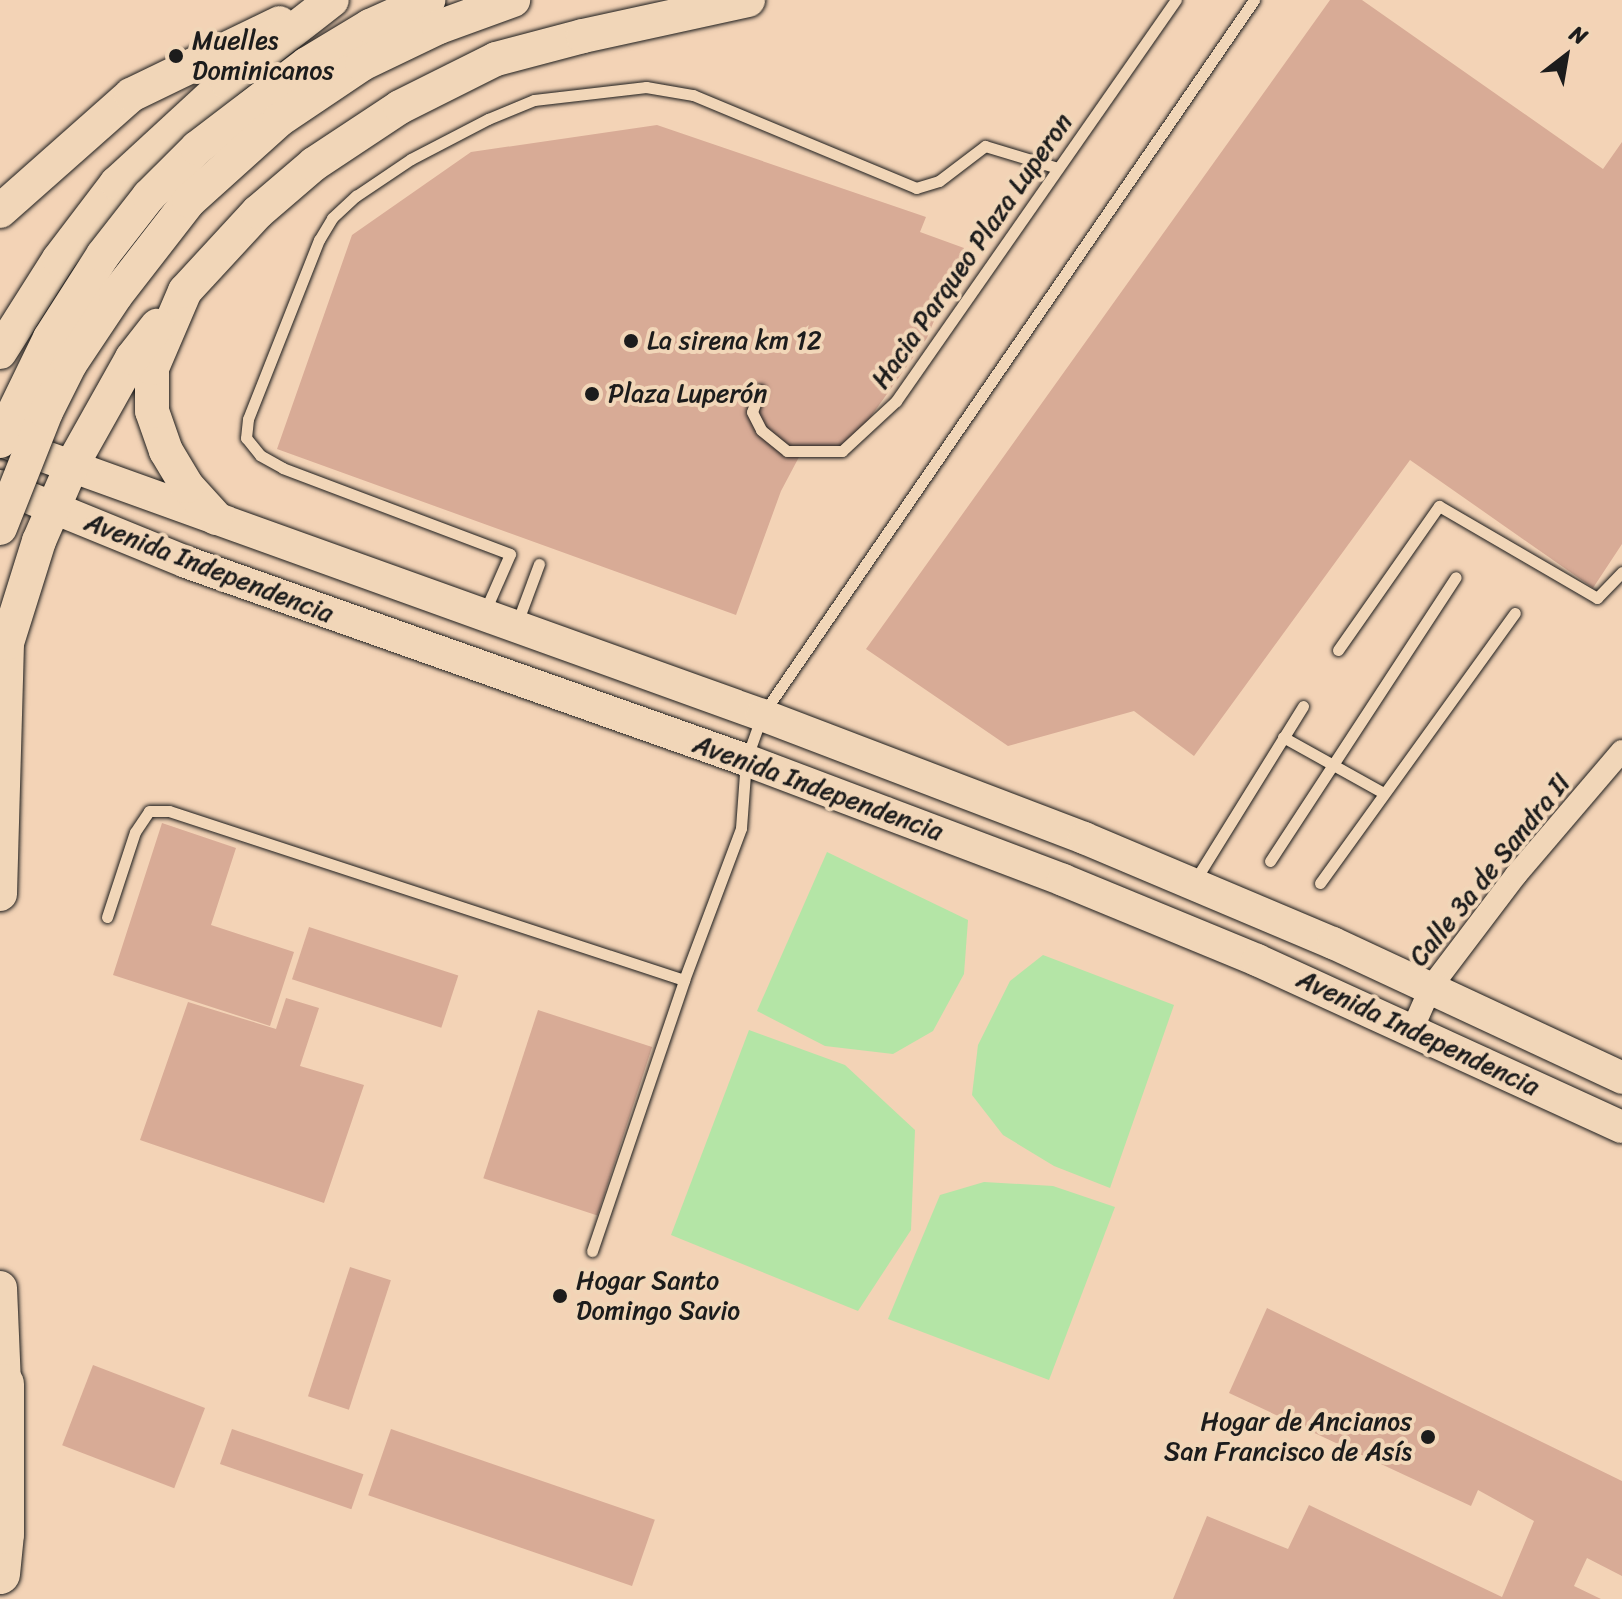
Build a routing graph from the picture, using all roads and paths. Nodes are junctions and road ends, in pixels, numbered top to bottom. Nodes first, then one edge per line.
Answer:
1 (329, 0) edge
2 (428, 0) edge
3 (513, 0) edge
4 (748, 0) edge
5 (1176, 0) edge
6 (1254, 0) edge
7 (1058, 168) junction
8 (0, 211) edge
9 (185, 291) junction
10 (0, 352) edge
11 (760, 390) dead end
12 (0, 441) edge
13 (72, 465) junction
14 (0, 486) edge
15 (54, 508) junction
16 (216, 518) junction
17 (0, 528) edge
18 (539, 564) dead end
19 (1622, 572) edge
20 (1456, 577) dead end
21 (1515, 613) dead end
22 (484, 614) junction
23 (516, 626) junction
24 (1338, 650) dead end
25 (1303, 706) dead end
26 (762, 715) junction
27 (1283, 737) junction
28 (1622, 751) edge
29 (746, 760) junction
30 (1333, 764) junction
31 (1382, 792) junction
32 (1270, 861) dead end
33 (1194, 883) junction
34 (1320, 883) dead end
35 (0, 894) edge
36 (107, 917) dead end
37 (684, 980) junction
38 (1431, 987) junction
39 (1412, 1030) junction
40 (1622, 1078) edge
41 (1622, 1127) edge
42 (592, 1251) dead end
43 (0, 1288) edge
44 (4, 1384) junction
45 (0, 1425) edge
46 (0, 1574) edge

1 - 8 main road
1 - 10 main road
2 - 12 main road, bridge
3 - 17 main road, bridge
4 - 9 main road
5 - 7 lane, Hacia Parqueo Plaza Luperon
6 - 26 lane
7 - 11 lane, Hacia Parqueo Plaza Luperon
7 - 22 lane
9 - 13 main road
9 - 16 main road
12 - 13 main road, Avenida Independencia
13 - 15 main road
13 - 16 main road, Avenida Independencia
14 - 15 main road, Avenida Independencia
15 - 29 main road, Avenida Independencia
15 - 35 main road
16 - 22 main road, Avenida Independencia
18 - 23 lane
19 - 24 lane
20 - 30 lane
21 - 31 lane
22 - 23 main road, Avenida Independencia
23 - 26 main road, Avenida Independencia
25 - 27 lane
26 - 29 lane
26 - 33 main road, Avenida Independencia
27 - 30 lane
27 - 33 lane
28 - 38 street, Calle 3a de Sandra II
29 - 37 lane
29 - 39 main road, Avenida Independencia
30 - 31 lane
30 - 32 lane
31 - 34 lane
33 - 38 main road, Avenida Independencia
36 - 37 lane
37 - 42 lane
38 - 39 street, Calle 3a de Sandra II
38 - 40 main road, Avenida Independencia
39 - 41 main road, Avenida Independencia
43 - 44 main road
44 - 45 highway
44 - 46 highway

